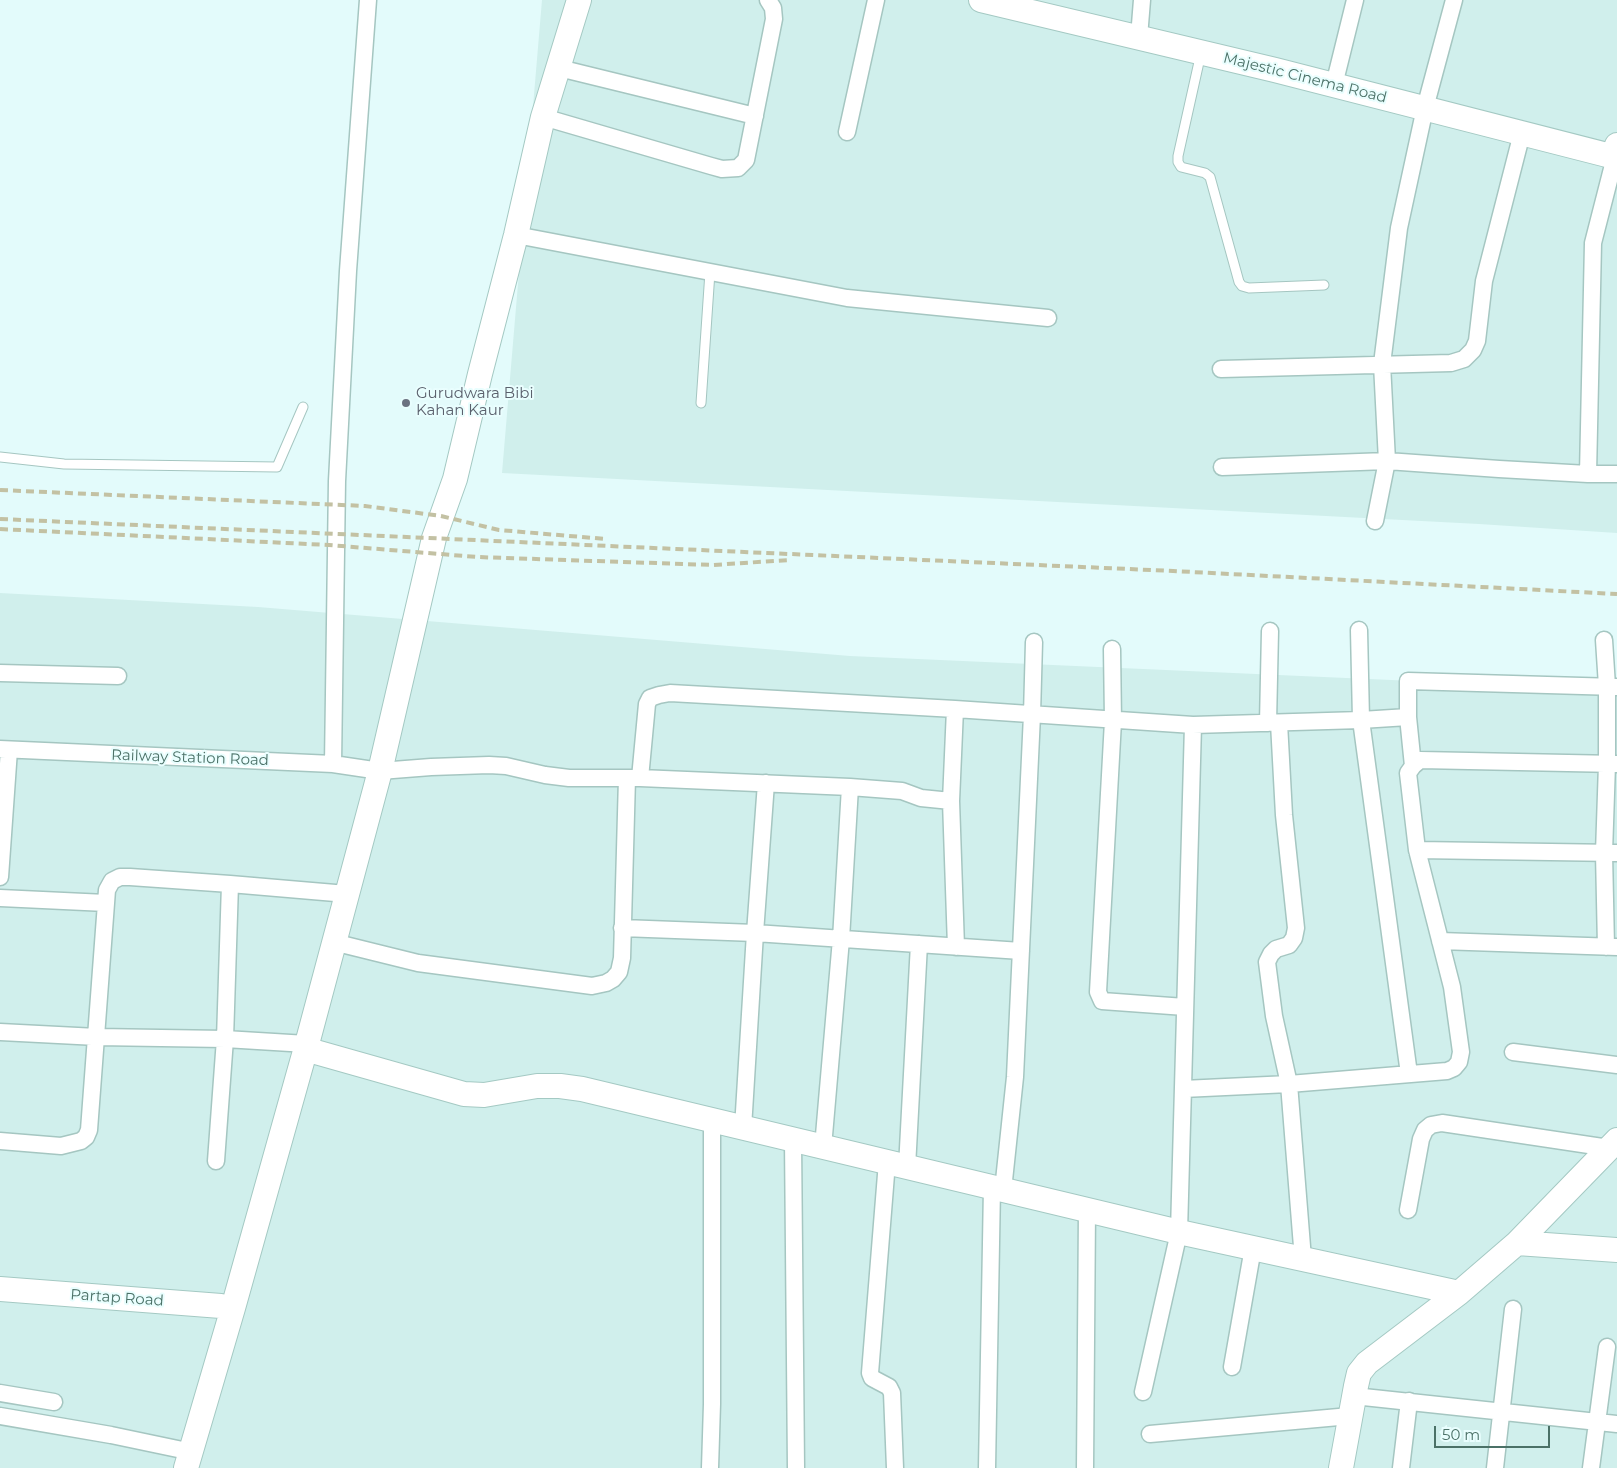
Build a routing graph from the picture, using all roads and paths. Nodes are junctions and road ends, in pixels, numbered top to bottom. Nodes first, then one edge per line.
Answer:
1 (368, 0) edge
2 (566, 0) edge
3 (579, 0) edge
4 (768, 0) edge
5 (876, 0) edge
6 (981, 0) edge
7 (1142, 0) edge
8 (1355, 0) edge
9 (1454, 0) edge
10 (1139, 37) junction
11 (1201, 52) junction
12 (559, 68) junction
13 (1334, 85) junction
14 (1425, 108) junction
15 (754, 116) junction
16 (543, 117) junction
17 (847, 132) dead end
18 (1522, 133) junction
19 (1616, 151) edge
20 (516, 235) junction
21 (710, 272) junction
22 (1324, 285) dead end
23 (1048, 318) dead end
24 (1382, 364) junction
25 (1221, 369) dead end
26 (701, 403) dead end
27 (303, 407) dead end
28 (0, 457) edge
29 (1387, 461) junction
30 (1222, 467) dead end
31 (1588, 474) junction
32 (1617, 474) edge
33 (1375, 521) dead end
34 (1359, 630) dead end
35 (1270, 631) dead end
36 (1604, 640) dead end
37 (1034, 642) dead end
38 (1112, 649) dead end
39 (0, 673) edge
40 (118, 676) dead end
41 (1612, 686) edge
42 (955, 709) junction
43 (1032, 715) junction
44 (1408, 717) junction
45 (1361, 720) junction
46 (1112, 721) junction
47 (1274, 723) junction
48 (1193, 725) junction
49 (4, 749) edge
50 (333, 764) junction
51 (1612, 764) edge
52 (1413, 766) junction
53 (375, 770) junction
54 (634, 778) junction
55 (766, 783) junction
56 (850, 786) junction
57 (951, 801) junction
58 (1417, 850) junction
59 (1610, 853) edge
60 (0, 877) edge
61 (230, 884) junction
62 (341, 894) junction
63 (0, 898) edge
64 (106, 903) junction
65 (622, 928) junction
66 (755, 933) junction
67 (841, 939) junction
68 (1440, 941) junction
69 (333, 942) junction
70 (919, 944) junction
71 (956, 947) junction
72 (1611, 947) edge
73 (1021, 952) junction
74 (1185, 1007) junction
75 (0, 1032) edge
76 (96, 1037) junction
77 (225, 1039) junction
78 (303, 1045) junction
79 (1513, 1052) dead end
80 (1617, 1065) edge
81 (1410, 1074) junction
82 (1289, 1084) junction
83 (1183, 1089) junction
84 (712, 1120) junction
85 (743, 1128) junction
86 (793, 1140) junction
87 (0, 1141) edge
88 (1614, 1146) edge
89 (824, 1147) junction
90 (216, 1161) dead end
91 (897, 1165) junction
92 (998, 1189) junction
93 (1087, 1210) junction
94 (1408, 1210) dead end
95 (1179, 1232) junction
96 (1517, 1243) junction
97 (1253, 1248) junction
98 (1617, 1250) edge
99 (1302, 1258) junction
100 (0, 1289) edge
101 (1459, 1294) junction
102 (227, 1307) junction
103 (1513, 1309) dead end
104 (1607, 1347) dead end
105 (1232, 1367) dead end
106 (1143, 1392) dead end
107 (0, 1393) edge
108 (1409, 1401) junction
109 (54, 1402) dead end
110 (1352, 1406) junction
111 (1501, 1411) junction
112 (0, 1416) edge
113 (1596, 1422) junction
114 (1617, 1424) edge
115 (1150, 1434) dead end
116 (184, 1459) edge
117 (710, 1468) edge
118 (796, 1468) edge
119 (895, 1468) edge
120 (987, 1468) edge
121 (1085, 1468) edge
122 (1341, 1468) edge
123 (1401, 1468) edge
124 (1495, 1468) edge
125 (1591, 1468) edge

1 - 50 street
2 - 53 street
3 - 12 street
4 - 15 street
5 - 17 street
6 - 10 street, Majestic Cinema Road
7 - 10 street
8 - 13 street
9 - 14 street
10 - 11 street, Majestic Cinema Road
11 - 13 street, Majestic Cinema Road
11 - 22 lane
12 - 15 street
12 - 16 street
13 - 14 street, Majestic Cinema Road
14 - 18 street, Majestic Cinema Road
14 - 24 street
15 - 16 street
16 - 20 street
18 - 19 street, Majestic Cinema Road
18 - 24 street
19 - 31 street
20 - 21 street
20 - 53 street
21 - 23 street
21 - 26 lane
24 - 25 street
24 - 29 street
27 - 28 lane
29 - 30 street
29 - 31 street
29 - 33 street
31 - 32 street
34 - 45 street
35 - 47 street
36 - 41 street
37 - 43 street
38 - 46 street
39 - 40 street
41 - 44 street
41 - 51 street
42 - 43 street
42 - 54 street
42 - 57 street
43 - 46 street
43 - 73 street
44 - 45 street
44 - 52 street
45 - 47 street
45 - 81 street
46 - 48 street
46 - 74 street
47 - 48 street
47 - 82 street
48 - 74 street
49 - 50 street, Railway Station Road
49 - 60 street
50 - 53 street, Railway Station Road
51 - 52 street
51 - 59 street
52 - 58 street
53 - 54 street, Railway Station Road
53 - 62 street
54 - 55 street, Railway Station Road
54 - 65 street
55 - 56 street, Railway Station Road
55 - 66 street
56 - 57 street, Railway Station Road
56 - 67 street
57 - 71 street
58 - 59 street
58 - 68 street
59 - 72 street
61 - 62 street
61 - 64 street
61 - 77 street
62 - 69 street
62 - 78 street
63 - 64 street
64 - 76 street
65 - 66 street
65 - 69 street
66 - 67 street
66 - 85 street
67 - 70 street
67 - 89 street
68 - 72 street
68 - 81 street
69 - 78 street
70 - 71 street
70 - 91 street
71 - 73 street
73 - 92 street
74 - 83 street
75 - 76 street
76 - 77 street
76 - 87 street
77 - 78 street
77 - 90 street
78 - 84 street
78 - 102 street
79 - 80 street
81 - 82 street
82 - 83 street
82 - 99 street
83 - 95 street
84 - 85 street
84 - 117 street
85 - 86 street
86 - 89 street
86 - 118 street
88 - 94 street
88 - 96 street
89 - 91 street
91 - 92 street
91 - 119 street
92 - 93 street
92 - 120 street
93 - 95 street
93 - 121 street
95 - 97 street
95 - 106 street
96 - 98 street
96 - 101 street
97 - 99 street
97 - 105 street
99 - 101 street
100 - 102 street, Partap Road
101 - 110 street
102 - 116 street
103 - 111 street
104 - 113 street
107 - 109 street
108 - 110 street
108 - 111 street
108 - 123 street
110 - 115 street
110 - 122 street
111 - 113 street
111 - 124 street
112 - 116 street
113 - 114 street
113 - 125 street

